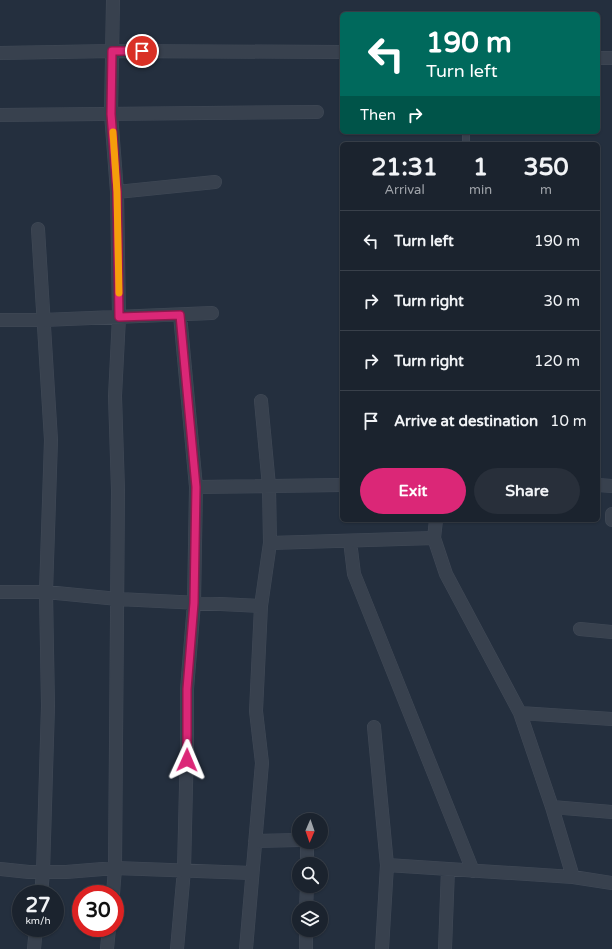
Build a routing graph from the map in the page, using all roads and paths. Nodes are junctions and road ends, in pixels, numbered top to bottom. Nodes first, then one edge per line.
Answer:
1 (113, 0) edge
2 (112, 51) junction
3 (340, 52) edge
4 (0, 53) edge
5 (600, 58) edge
6 (612, 58) edge
7 (317, 112) dead end
8 (111, 114) junction
9 (0, 115) edge
10 (215, 182) dead end
11 (117, 192) junction
12 (38, 229) dead end
13 (212, 313) dead end
14 (180, 315) junction
15 (119, 317) junction
16 (0, 320) edge
17 (43, 320) junction
18 (261, 401) dead end
19 (340, 485) edge
20 (600, 485) edge
21 (269, 486) junction
22 (612, 486) edge
23 (196, 487) junction
24 (612, 514) edge
25 (612, 520) edge
26 (436, 522) edge
27 (434, 538) junction
28 (350, 541) junction
29 (270, 542) junction
30 (0, 592) edge
31 (46, 592) junction
32 (118, 599) junction
33 (194, 603) junction
34 (261, 606) junction
35 (580, 629) dead end
36 (612, 632) edge
37 (520, 713) junction
38 (612, 719) edge
39 (374, 727) dead end
40 (552, 807) junction
41 (612, 812) edge
42 (292, 840) edge
43 (255, 841) junction
44 (387, 865) junction
45 (115, 868) junction
46 (0, 869) edge
47 (184, 870) junction
48 (448, 870) junction
49 (473, 871) junction
50 (44, 872) junction
51 (252, 873) junction
52 (573, 877) junction
53 (612, 883) edge
54 (42, 885) edge
55 (114, 885) edge
56 (35, 937) edge
57 (108, 937) edge
58 (306, 937) edge
59 (34, 949) edge
60 (107, 949) edge
61 (177, 949) edge
62 (246, 949) edge
63 (306, 949) edge
64 (382, 949) edge
65 (445, 949) edge

1 - 2 street
2 - 3 street
2 - 4 street
2 - 8 street
5 - 6 street
7 - 8 street
8 - 9 street
8 - 11 street
10 - 11 street
11 - 15 street
12 - 17 street
13 - 14 street
14 - 15 street
14 - 23 street
15 - 17 street
15 - 32 street
16 - 17 street
17 - 31 street
18 - 21 street
19 - 21 street
20 - 22 street
21 - 23 street
21 - 29 street
23 - 33 street
24 - 25 street
26 - 27 street
27 - 28 street
27 - 37 street
28 - 29 street
28 - 49 street
29 - 34 street
30 - 31 street
31 - 32 street
31 - 50 street
32 - 33 street
32 - 45 street
33 - 34 street
33 - 47 street
34 - 43 street
35 - 36 street
37 - 38 street
37 - 40 street
39 - 44 street
40 - 41 street
40 - 52 street
42 - 43 street
43 - 51 street
44 - 48 street
44 - 64 street
45 - 47 street
45 - 50 street
45 - 55 street
46 - 50 street
47 - 51 street
47 - 61 street
48 - 49 street
48 - 65 street
49 - 52 street
50 - 54 street
51 - 62 street
52 - 53 street
56 - 59 street
57 - 60 street
58 - 63 street

